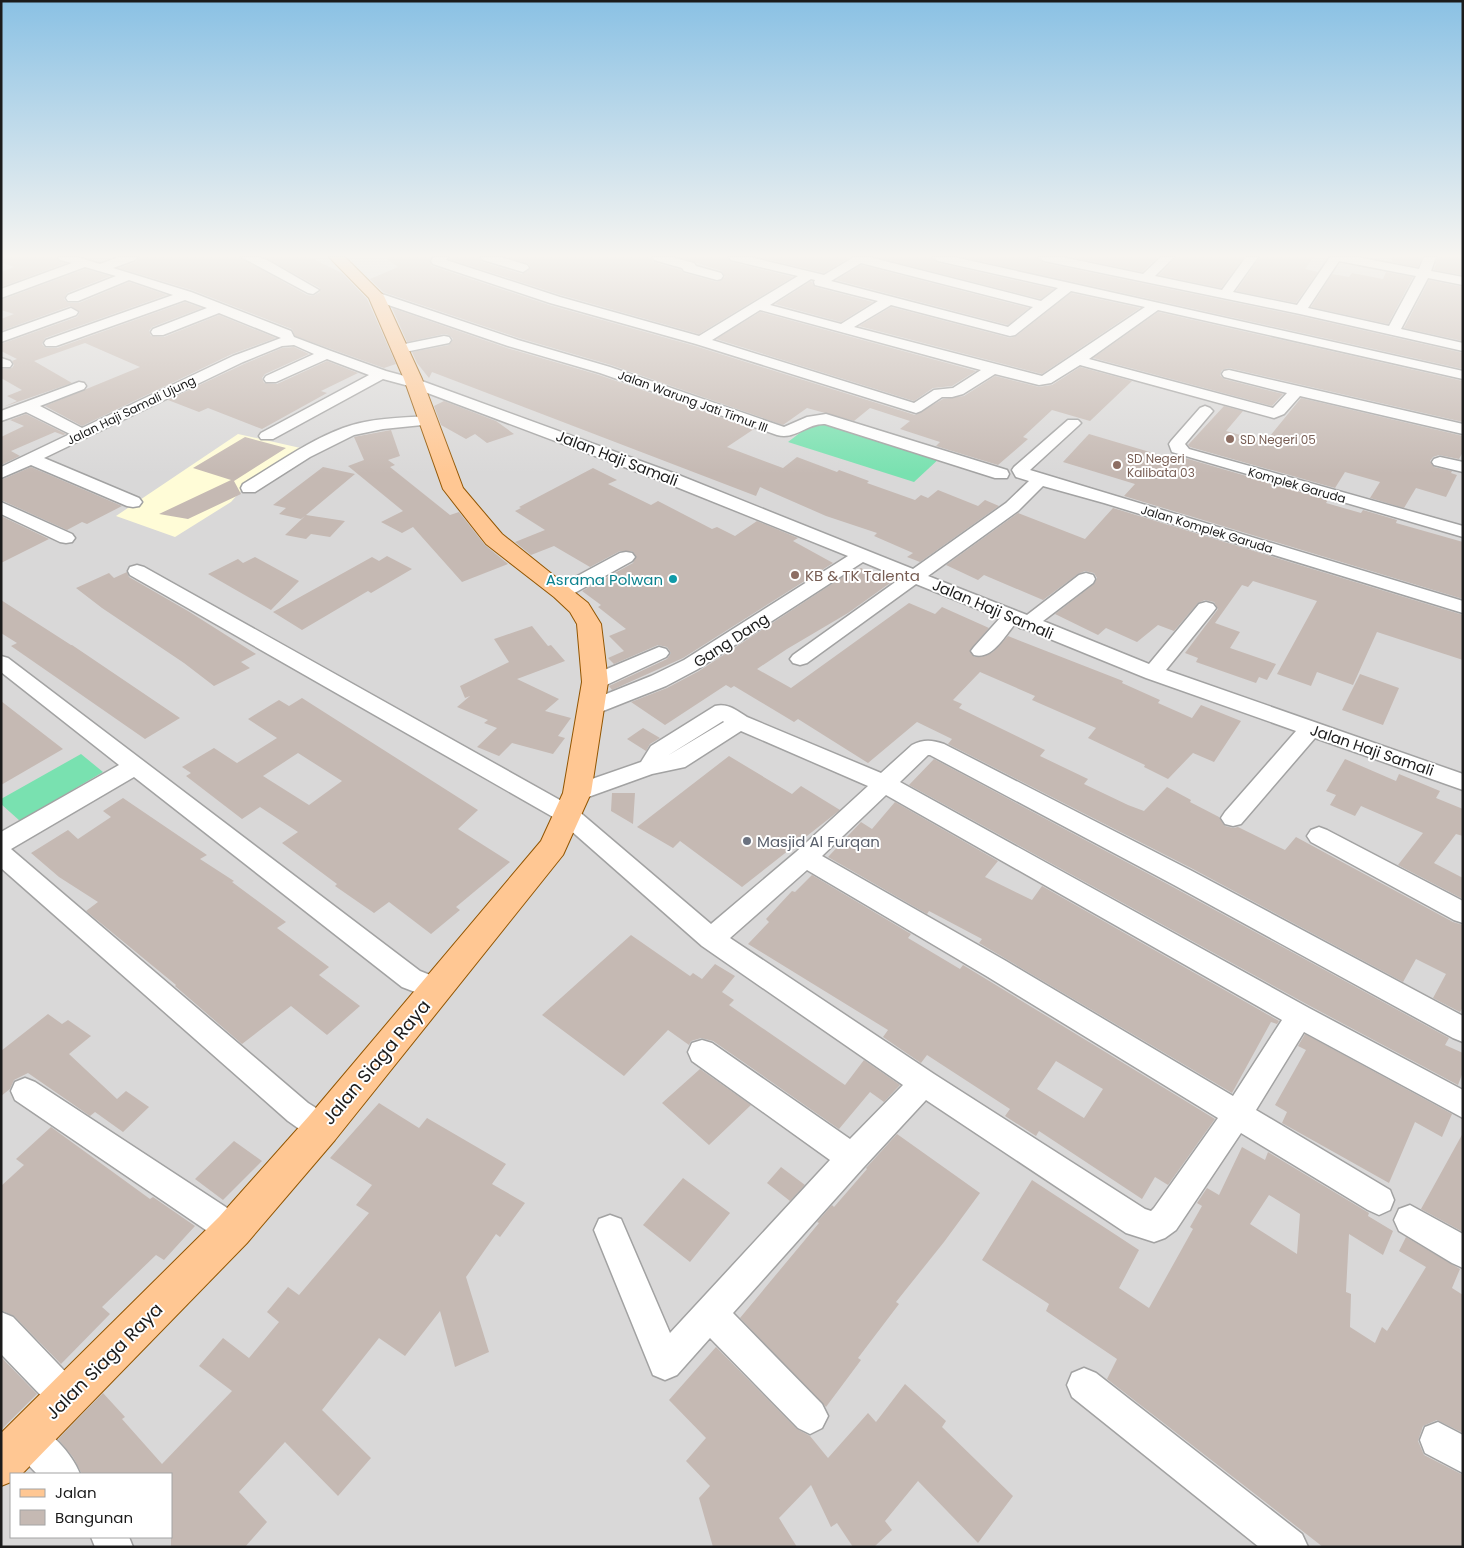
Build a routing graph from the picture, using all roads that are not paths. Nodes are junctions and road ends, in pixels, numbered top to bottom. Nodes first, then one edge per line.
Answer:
1 (20, 329) edge
2 (90, 329) edge
3 (165, 329) edge
4 (274, 329) edge
5 (391, 329) edge
6 (473, 329) edge
7 (659, 329) edge
8 (720, 329) edge
9 (842, 329) edge
10 (1000, 329) edge
11 (1014, 329) edge
12 (1122, 329) edge
13 (1258, 329) edge
14 (1385, 329) edge
15 (1393, 331) joint
16 (158, 332) dead end
17 (1, 338) edge
18 (289, 340) junction
19 (444, 340) dead end
20 (701, 341) junction
21 (51, 343) dead end
22 (1463, 347) edge
23 (400, 349) junction
24 (326, 354) junction
25 (1078, 360) junction
26 (992, 369) junction
27 (381, 374) junction
28 (1229, 374) dead end
29 (1463, 376) edge
30 (272, 379) dead end
31 (414, 382) junction
32 (79, 386) dead end
33 (1297, 391) junction
34 (884, 398) junction
35 (27, 406) junction
36 (1205, 411) dead end
37 (1, 416) edge
38 (427, 421) junction
39 (1073, 423) dead end
40 (850, 426) junction
41 (1463, 429) edge
42 (82, 434) junction
43 (267, 436) dead end
44 (32, 458) junction
45 (1440, 462) dead end
46 (1463, 468) edge
47 (1, 473) edge
48 (1001, 474) dead end
49 (1040, 480) junction
50 (249, 488) dead end
51 (133, 502) dead end
52 (1, 507) edge
53 (1463, 532) edge
54 (66, 538) dead end
55 (862, 555) junction
56 (626, 557) dead end
57 (137, 571) dead end
58 (916, 577) junction
59 (1086, 579) dead end
60 (562, 592) junction
61 (1463, 607) edge
62 (1206, 608) dead end
63 (1019, 620) junction
64 (981, 651) dead end
65 (659, 653) dead end
66 (800, 659) dead end
67 (1, 662) edge
68 (1153, 673) junction
69 (593, 695) junction
70 (1310, 729) junction
71 (135, 766) junction
72 (1463, 782) edge
73 (885, 784) junction
74 (572, 804) junction
75 (1233, 818) dead end
76 (1319, 836) dead end
77 (1, 843) edge
78 (1, 854) edge
79 (805, 858) junction
80 (1463, 913) edge
81 (711, 939) junction
82 (436, 990) junction
83 (1299, 1016) junction
84 (1463, 1030) edge
85 (702, 1052) dead end
86 (924, 1083) junction
87 (25, 1090) dead end
88 (1462, 1113) edge
89 (1236, 1116) junction
90 (322, 1128) junction
91 (852, 1158) junction
92 (1379, 1200) dead end
93 (1410, 1220) dead end
94 (232, 1230) junction
95 (610, 1230) dead end
96 (1463, 1252) edge
97 (710, 1314) junction
98 (1, 1329) edge
99 (1084, 1385) dead end
100 (67, 1398) junction
101 (810, 1416) dead end
102 (28, 1438) junction
103 (1, 1464) edge
104 (61, 1473) edge
105 (1289, 1547) edge

1 - 17 street
2 - 21 street
3 - 16 street
4 - 18 street, Jalan Haji Samali
5 - 23 main road, Jalan Siaga Raya
6 - 40 street, Jalan Warung Jati Timur III
7 - 20 street
8 - 20 street
9 - 26 street
10 - 11 street
12 - 25 street
13 - 29 street
14 - 15 street
15 - 22 street
18 - 24 street, Jalan Haji Samali
18 - 42 street, Jalan Haji Samali Ujung
19 - 23 street
20 - 34 street
23 - 31 main road, Jalan Siaga Raya
24 - 27 street, Jalan Haji Samali
24 - 30 street
25 - 26 street
25 - 33 street
26 - 34 street
27 - 31 street, Jalan Haji Samali
27 - 43 street
28 - 33 street
31 - 38 main road, Jalan Siaga Raya
31 - 55 street, Jalan Haji Samali
32 - 35 street
33 - 41 street
34 - 40 street
35 - 37 street
35 - 42 street
36 - 53 street, Komplek Garuda
38 - 50 street
38 - 60 main road, Jalan Siaga Raya
39 - 49 street, Jalan Komplek Garuda
40 - 48 street
42 - 44 street, Jalan Haji Samali Ujung
44 - 47 street, Jalan Haji Samali Ujung
44 - 51 street
45 - 46 street
49 - 58 street
49 - 61 street, Jalan Komplek Garuda
52 - 54 street
55 - 58 street, Jalan Haji Samali
55 - 69 street, Gang Dang
56 - 60 street
57 - 74 street
58 - 63 street, Jalan Haji Samali
58 - 66 street
59 - 63 street
60 - 69 main road, Jalan Siaga Raya
62 - 68 street
63 - 64 street
63 - 68 street, Jalan Haji Samali
65 - 69 street
67 - 71 street
68 - 70 street, Jalan Haji Samali
69 - 74 main road, Jalan Siaga Raya
70 - 72 street, Jalan Haji Samali
70 - 75 street
71 - 77 street
71 - 82 street
73 - 74 street
73 - 79 street
73 - 83 street
73 - 84 street
74 - 81 street
74 - 82 main road, Jalan Siaga Raya
76 - 80 street
78 - 90 street
79 - 81 street
79 - 89 street
81 - 86 street
82 - 90 main road, Jalan Siaga Raya
83 - 88 street
83 - 89 street
85 - 91 street
86 - 89 street
86 - 91 street
87 - 94 street
89 - 92 street
90 - 94 main road, Jalan Siaga Raya
91 - 97 street
93 - 96 street
94 - 100 main road, Jalan Siaga Raya
95 - 97 street
97 - 101 street
98 - 100 street
99 - 105 street
100 - 102 main road, Jalan Siaga Raya
102 - 103 main road, Jalan Siaga Raya
102 - 104 street

